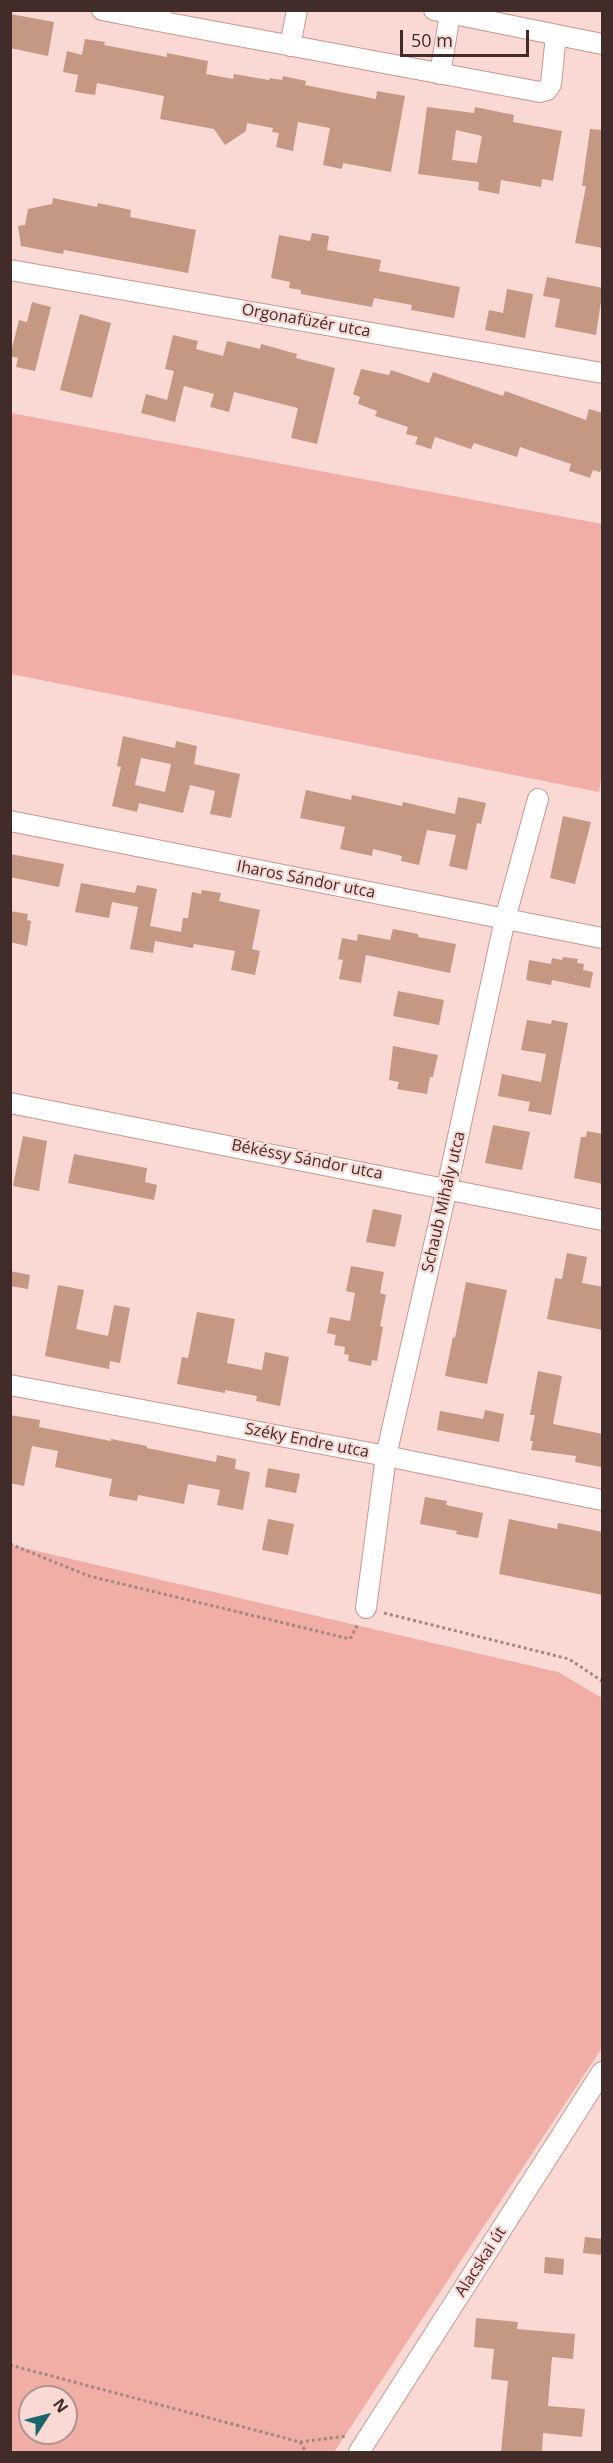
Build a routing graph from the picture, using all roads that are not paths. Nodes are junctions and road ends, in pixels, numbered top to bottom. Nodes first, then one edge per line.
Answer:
1 (102, 10) edge
2 (297, 10) edge
3 (442, 12) edge
4 (160, 16) edge
5 (556, 35) junction
6 (603, 44) edge
7 (290, 46) junction
8 (440, 74) junction
9 (10, 270) edge
10 (603, 373) edge
11 (538, 799) dead end
12 (10, 821) edge
13 (505, 919) junction
14 (603, 938) edge
15 (10, 1102) edge
16 (447, 1188) junction
17 (603, 1220) edge
18 (10, 1385) edge
19 (386, 1456) junction
20 (603, 1500) edge
21 (366, 1608) road end
22 (603, 2072) edge
23 (359, 2452) edge

1 - 4 street
2 - 7 street
3 - 5 street
3 - 8 street
4 - 7 street
5 - 6 street
5 - 8 street
7 - 8 street
9 - 10 street, Orgonafüzér utca
11 - 13 street, Schaub Mihály utca
12 - 13 street, Iharos Sándor utca
13 - 14 street, Iharos Sándor utca
13 - 16 street, Schaub Mihály utca
15 - 16 street, Békéssy Sándor utca
16 - 17 street, Békéssy Sándor utca
16 - 19 street, Schaub Mihály utca
18 - 19 street, Széky Endre utca
19 - 20 street, Széky Endre utca
19 - 21 street, Schaub Mihály utca
22 - 23 street, Alacskai út

